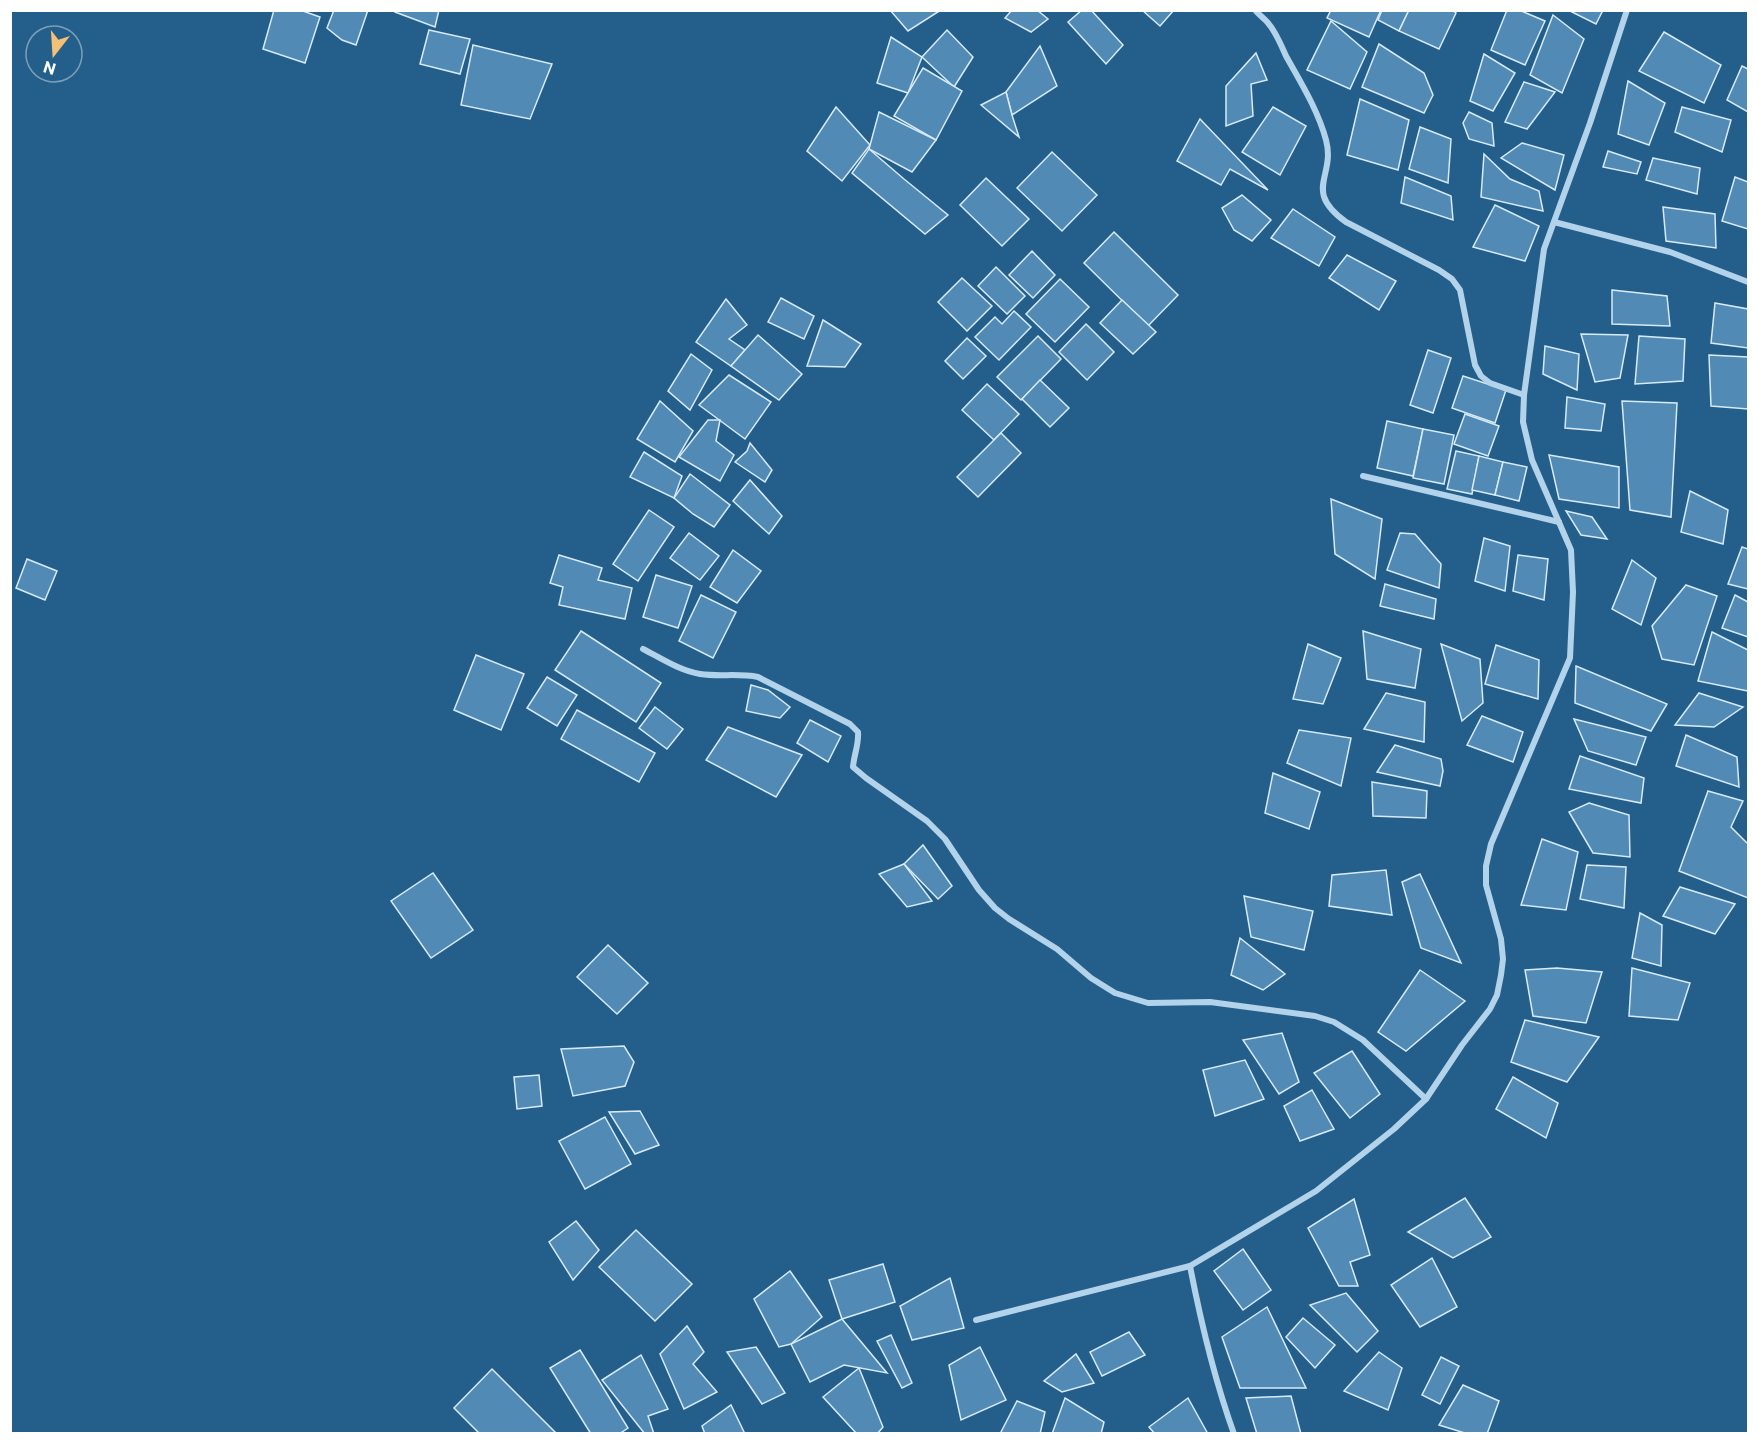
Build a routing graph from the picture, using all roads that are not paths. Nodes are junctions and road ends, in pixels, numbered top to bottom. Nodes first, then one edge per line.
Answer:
1 (1255, 10) edge
2 (1627, 10) edge
3 (1554, 222) junction
4 (1749, 282) edge
5 (1524, 395) junction
6 (1363, 476) dead end
7 (1559, 522) junction
8 (643, 649) dead end
9 (1426, 1099) junction
10 (1190, 1266) junction
11 (976, 1320) dead end
12 (1234, 1434) edge

1 - 5 street
2 - 3 street
3 - 4 street
3 - 5 street
5 - 7 street
6 - 7 street
7 - 9 street
8 - 9 street
9 - 10 street
10 - 11 street
10 - 12 street

